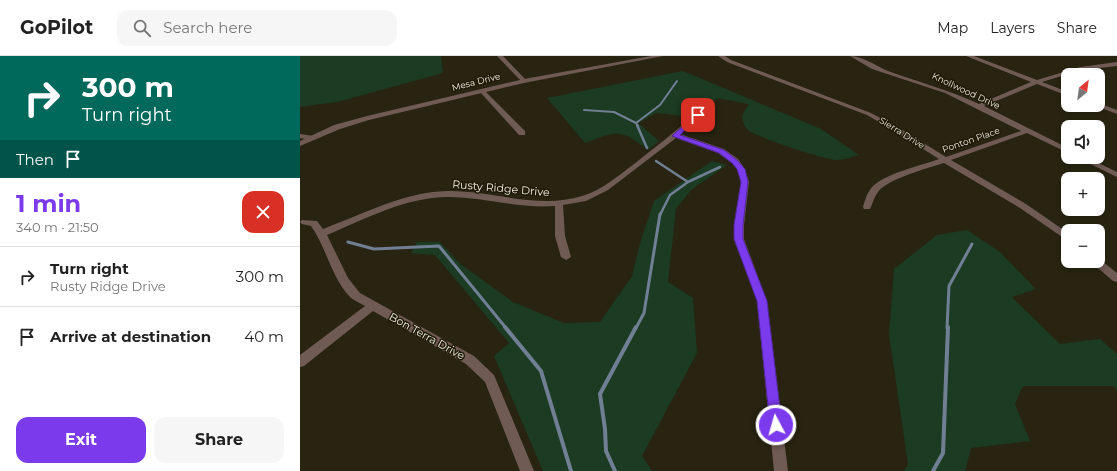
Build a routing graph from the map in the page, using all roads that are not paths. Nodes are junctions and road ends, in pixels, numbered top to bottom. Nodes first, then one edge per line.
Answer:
1 (500, 56) edge
2 (660, 56) edge
3 (721, 56) edge
4 (853, 56) edge
5 (968, 56) edge
6 (1117, 64) edge
7 (524, 81) junction
8 (1036, 82) junction
9 (482, 91) junction
10 (1061, 91) edge
11 (977, 106) junction
12 (1105, 108) edge
13 (697, 110) dead end
14 (1117, 112) edge
15 (1027, 131) junction
16 (522, 133) dead end
17 (300, 136) edge
18 (675, 136) junction
19 (311, 138) junction
20 (300, 144) edge
21 (1061, 148) edge
22 (945, 160) junction
23 (1094, 164) edge
24 (1117, 175) edge
25 (559, 204) junction
26 (867, 207) dead end
27 (305, 222) dead end
28 (1061, 233) edge
29 (323, 234) junction
30 (566, 257) dead end
31 (1105, 268) edge
32 (1117, 278) edge
33 (372, 306) junction
34 (300, 362) edge
35 (527, 471) edge
36 (781, 471) edge

1 - 7 street
2 - 7 street, Mesa Drive
3 - 22 street, Sierra Drive
4 - 11 street, Knollwood Drive
5 - 8 street
6 - 8 street
7 - 9 street, Mesa Drive
8 - 10 street
8 - 11 street
9 - 16 street
9 - 19 street, Mesa Drive
11 - 15 street, Knollwood Drive
12 - 14 street
13 - 18 street, Rusty Ridge Drive
15 - 21 street, Knollwood Drive
15 - 22 street, Ponton Place
17 - 19 street
18 - 25 street, Rusty Ridge Drive
18 - 36 street
19 - 20 street, Mesa Drive
22 - 26 street, Ponton Place
22 - 28 street, Sierra Drive
23 - 24 street
25 - 29 street, Rusty Ridge Drive
25 - 30 street
27 - 29 street, Bon Terra Drive
29 - 33 street, Bon Terra Drive
31 - 32 street
33 - 34 street
33 - 35 street, Bon Terra Drive

